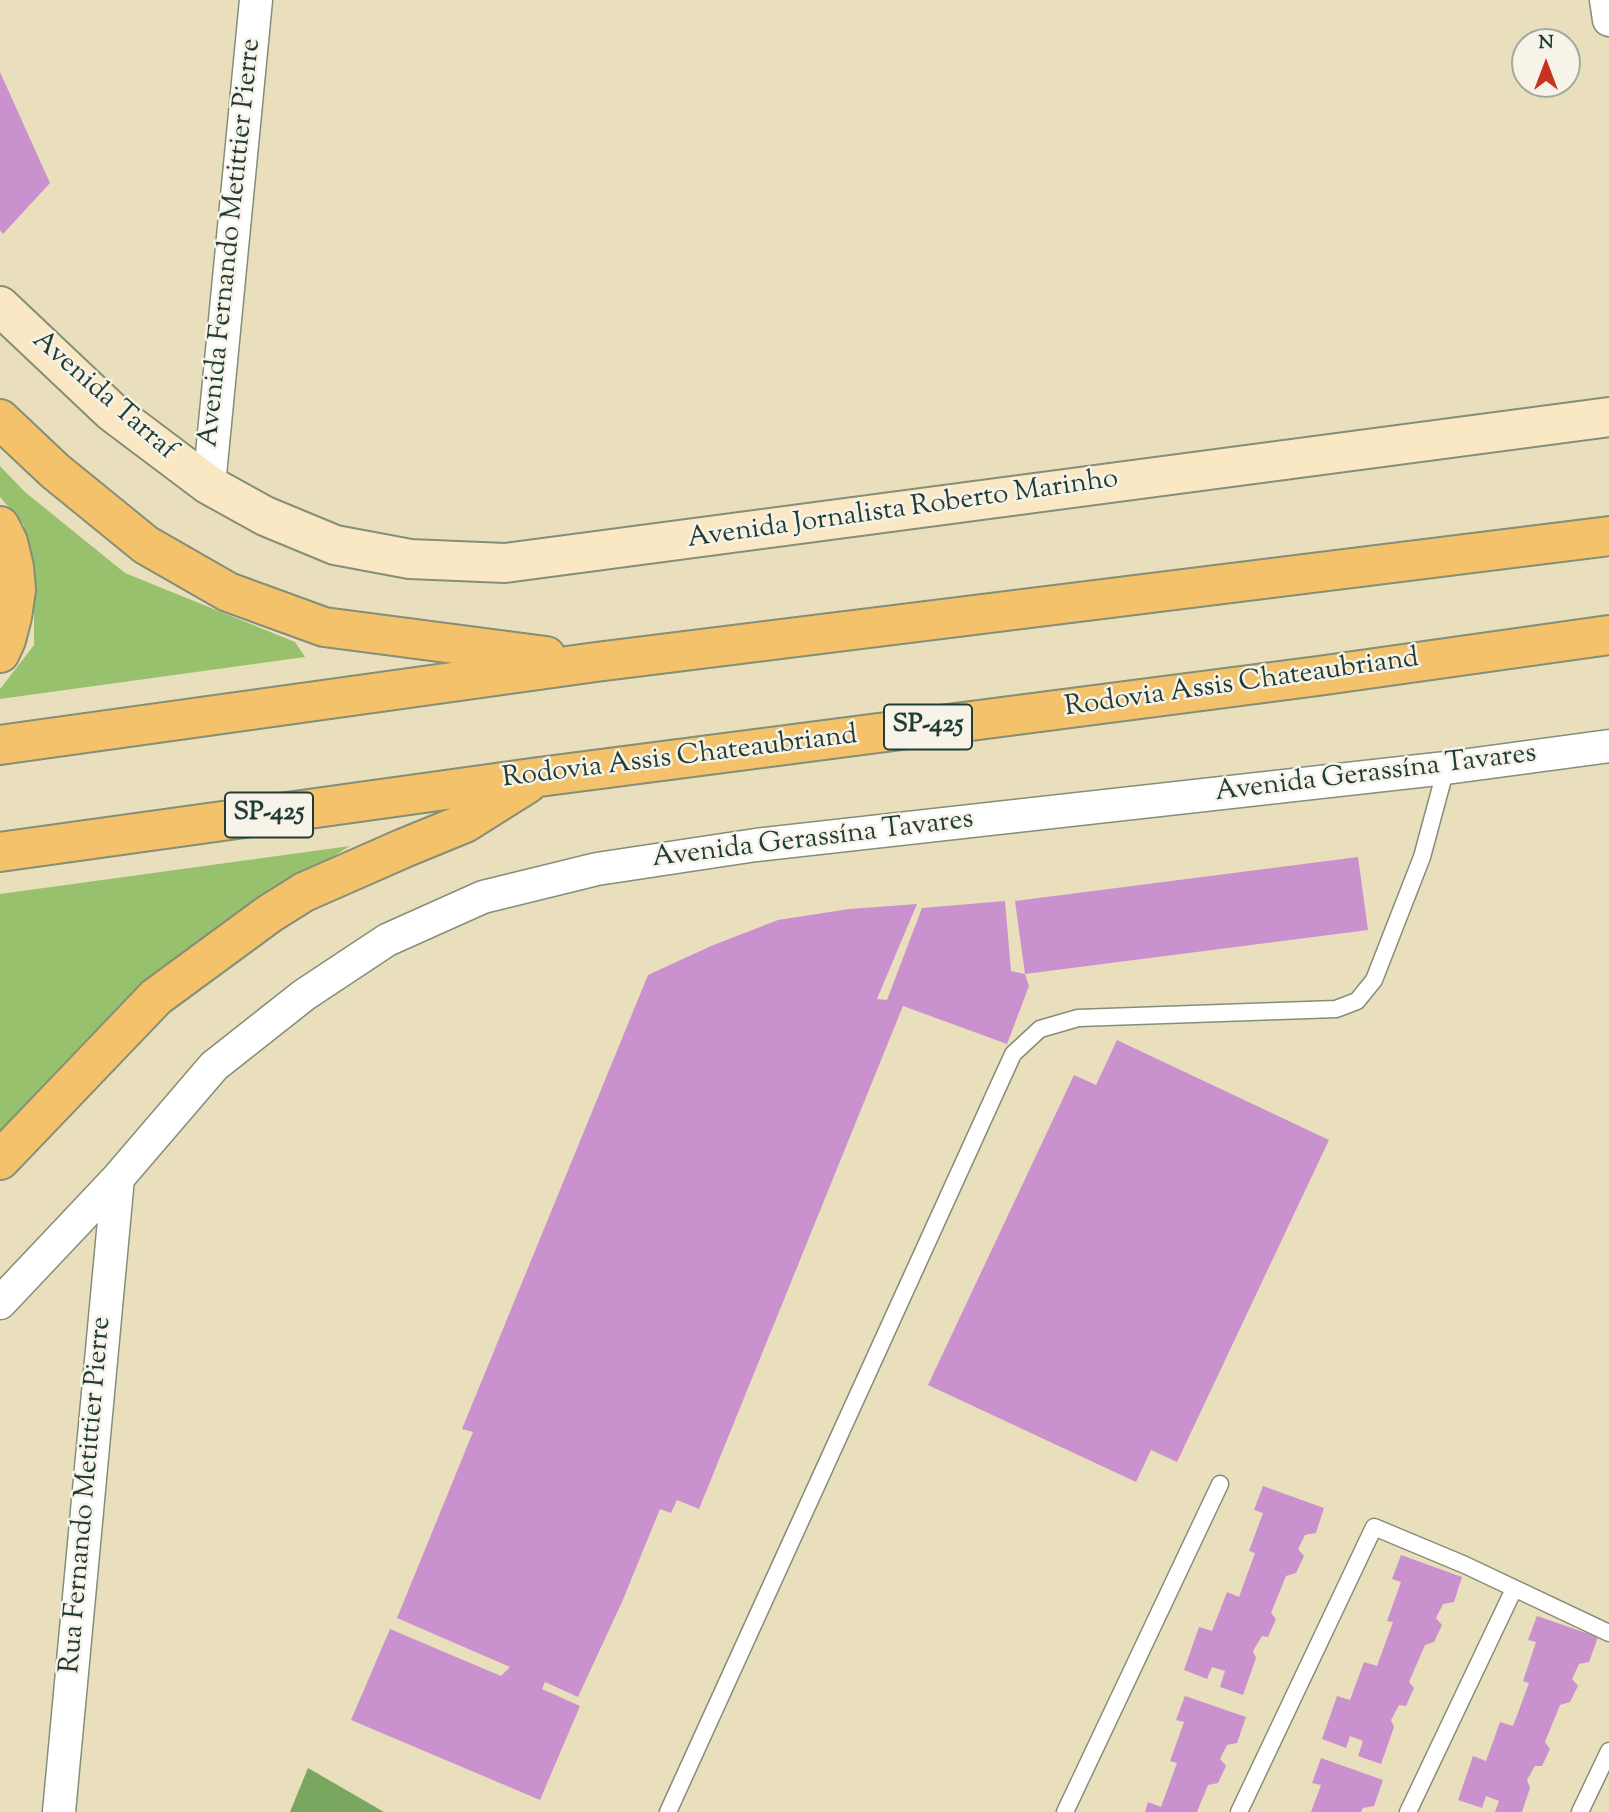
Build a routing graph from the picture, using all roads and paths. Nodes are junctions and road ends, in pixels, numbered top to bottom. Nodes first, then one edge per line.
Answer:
1 (256, 0) edge
2 (1606, 0) edge
3 (1609, 20) edge
4 (0, 306) edge
5 (1609, 417) edge
6 (0, 419) edge
7 (209, 485) junction
8 (0, 526) edge
9 (1609, 536) edge
10 (1609, 635) edge
11 (0, 653) edge
12 (596, 662) junction
13 (0, 745) edge
14 (1609, 746) edge
15 (1446, 768) junction
16 (539, 777) junction
17 (0, 852) edge
18 (0, 1160) edge
19 (117, 1178) junction
20 (0, 1303) edge
21 (1220, 1484) dead end
22 (1514, 1589) junction
23 (1609, 1633) edge
24 (1609, 1751) edge
25 (59, 1812) edge
26 (668, 1812) edge
27 (1065, 1812) edge
28 (1239, 1812) edge
29 (1408, 1812) edge
30 (1580, 1812) edge

1 - 7 street, Avenida Fernando Metittier Pierre
2 - 3 street
4 - 7 main road, Avenida Tarraf
5 - 7 main road, Avenida Jornalista Roberto Marinho
6 - 12 highway
8 - 11 highway
9 - 12 highway
10 - 16 highway, Rodovia Assis Chateaubriand / SP-425
12 - 13 highway
14 - 15 street, Avenida Gerassína Tavares
15 - 19 street, Avenida Gerassína Tavares
15 - 26 lane
16 - 17 highway, Rodovia Assis Chateaubriand / SP-425
16 - 18 highway
19 - 20 street, Avenida Gerassína Tavares
19 - 25 street, Rua Fernando Metittier Pierre
21 - 27 lane
22 - 23 lane
22 - 28 lane
22 - 29 lane
24 - 30 lane

